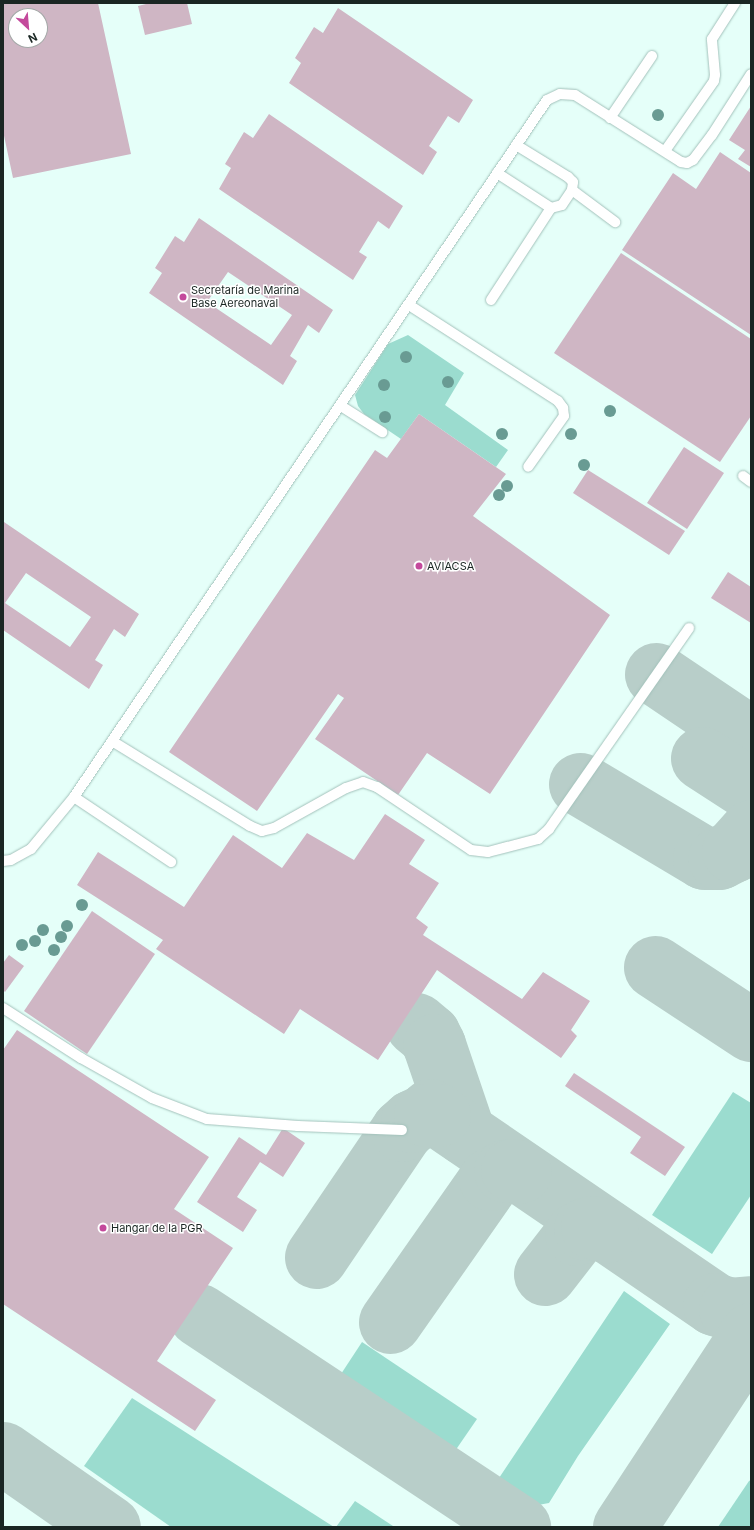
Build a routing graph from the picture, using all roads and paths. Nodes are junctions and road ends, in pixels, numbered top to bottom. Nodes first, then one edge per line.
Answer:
1 (735, 3) edge
2 (652, 56) dead end
3 (751, 74) edge
4 (610, 118) junction
5 (516, 145) junction
6 (664, 152) junction
7 (497, 173) junction
8 (572, 190) junction
9 (551, 208) junction
10 (615, 222) dead end
11 (491, 300) dead end
12 (409, 305) junction
13 (341, 406) junction
14 (382, 432) dead end
15 (528, 467) dead end
16 (688, 628) dead end
17 (112, 741) junction
18 (74, 797) junction
19 (3, 861) edge
20 (171, 862) dead end
21 (3, 1008) edge
22 (402, 1130) dead end

1 - 6 lane
2 - 4 lane
3 - 6 lane
4 - 5 lane
4 - 6 lane
5 - 7 lane
5 - 8 lane
7 - 9 lane
7 - 12 lane
8 - 9 lane
8 - 10 lane
9 - 11 lane
12 - 13 lane
12 - 15 lane
13 - 14 lane
13 - 17 lane
16 - 17 lane
17 - 18 lane
18 - 19 lane
18 - 20 lane
21 - 22 lane

